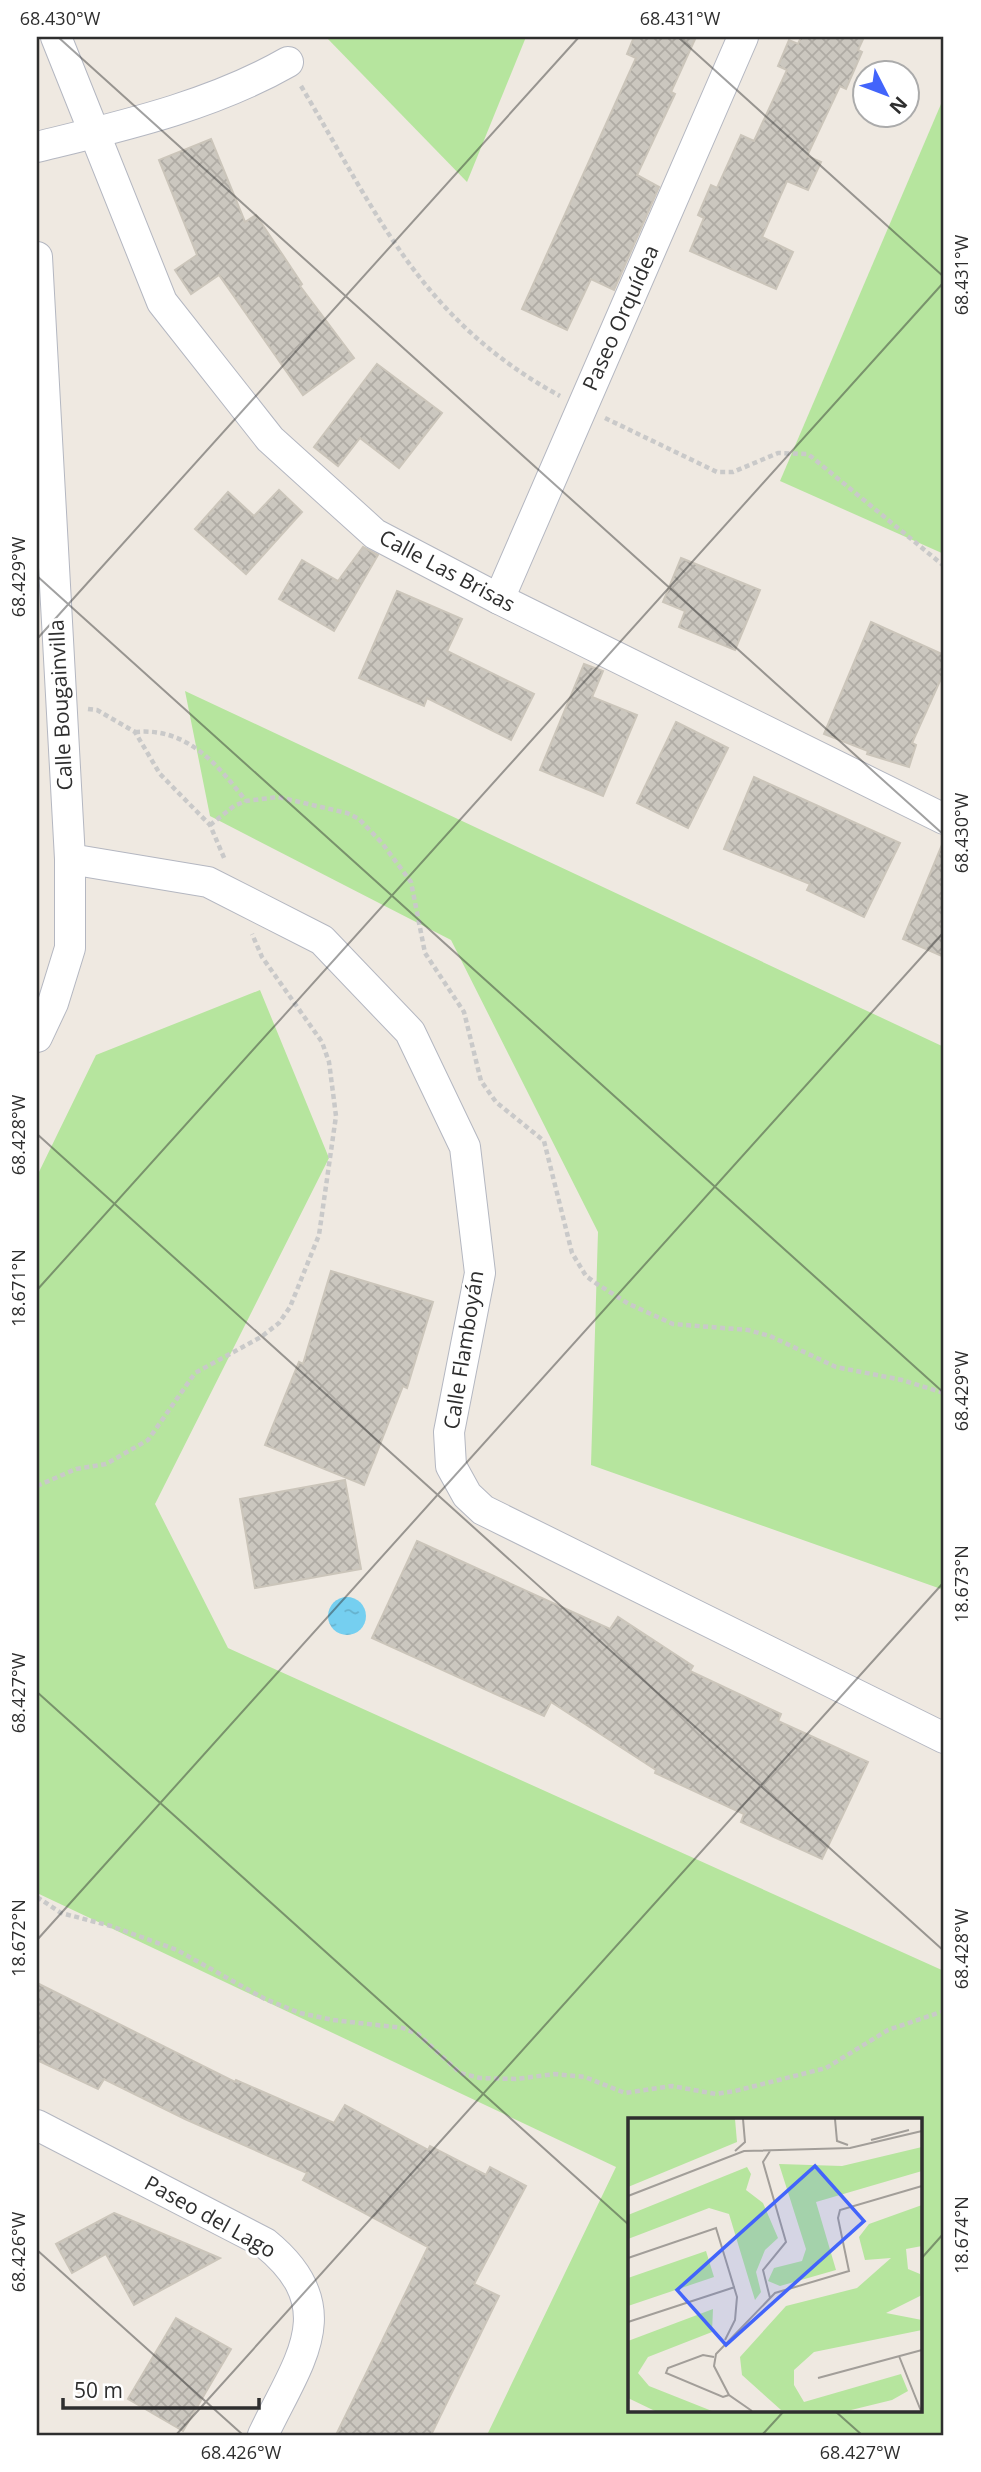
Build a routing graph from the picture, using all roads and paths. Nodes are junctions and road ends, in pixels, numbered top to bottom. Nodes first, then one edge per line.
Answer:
1 (56, 37) edge
2 (743, 37) edge
3 (288, 62) dead end
4 (95, 133) junction
5 (37, 147) edge
6 (37, 257) edge
7 (499, 599) junction
8 (61, 705) junction
9 (135, 732) junction
10 (246, 801) junction
11 (944, 819) edge
12 (210, 825) junction
13 (70, 859) junction
14 (240, 898) junction
15 (37, 1037) edge
16 (944, 1393) edge
17 (37, 1486) edge
18 (944, 1738) edge
19 (37, 1897) edge
20 (944, 2011) edge
21 (37, 2125) edge
22 (263, 2435) edge

1 - 4 street, Calle Las Brisas
2 - 7 street, Paseo Orquídea
3 - 4 street
4 - 5 street
4 - 7 street, Calle Las Brisas
6 - 8 street, Calle Bougainvilla
7 - 11 street, Calle Las Brisas
8 - 9 path
8 - 13 street, Calle Bougainvilla
9 - 10 path
9 - 12 path
10 - 12 path
10 - 16 path
12 - 14 path
13 - 14 street, Calle Flamboyán
13 - 15 street
14 - 17 path
14 - 18 street, Calle Flamboyán
19 - 20 path
21 - 22 street, Paseo del Lago

